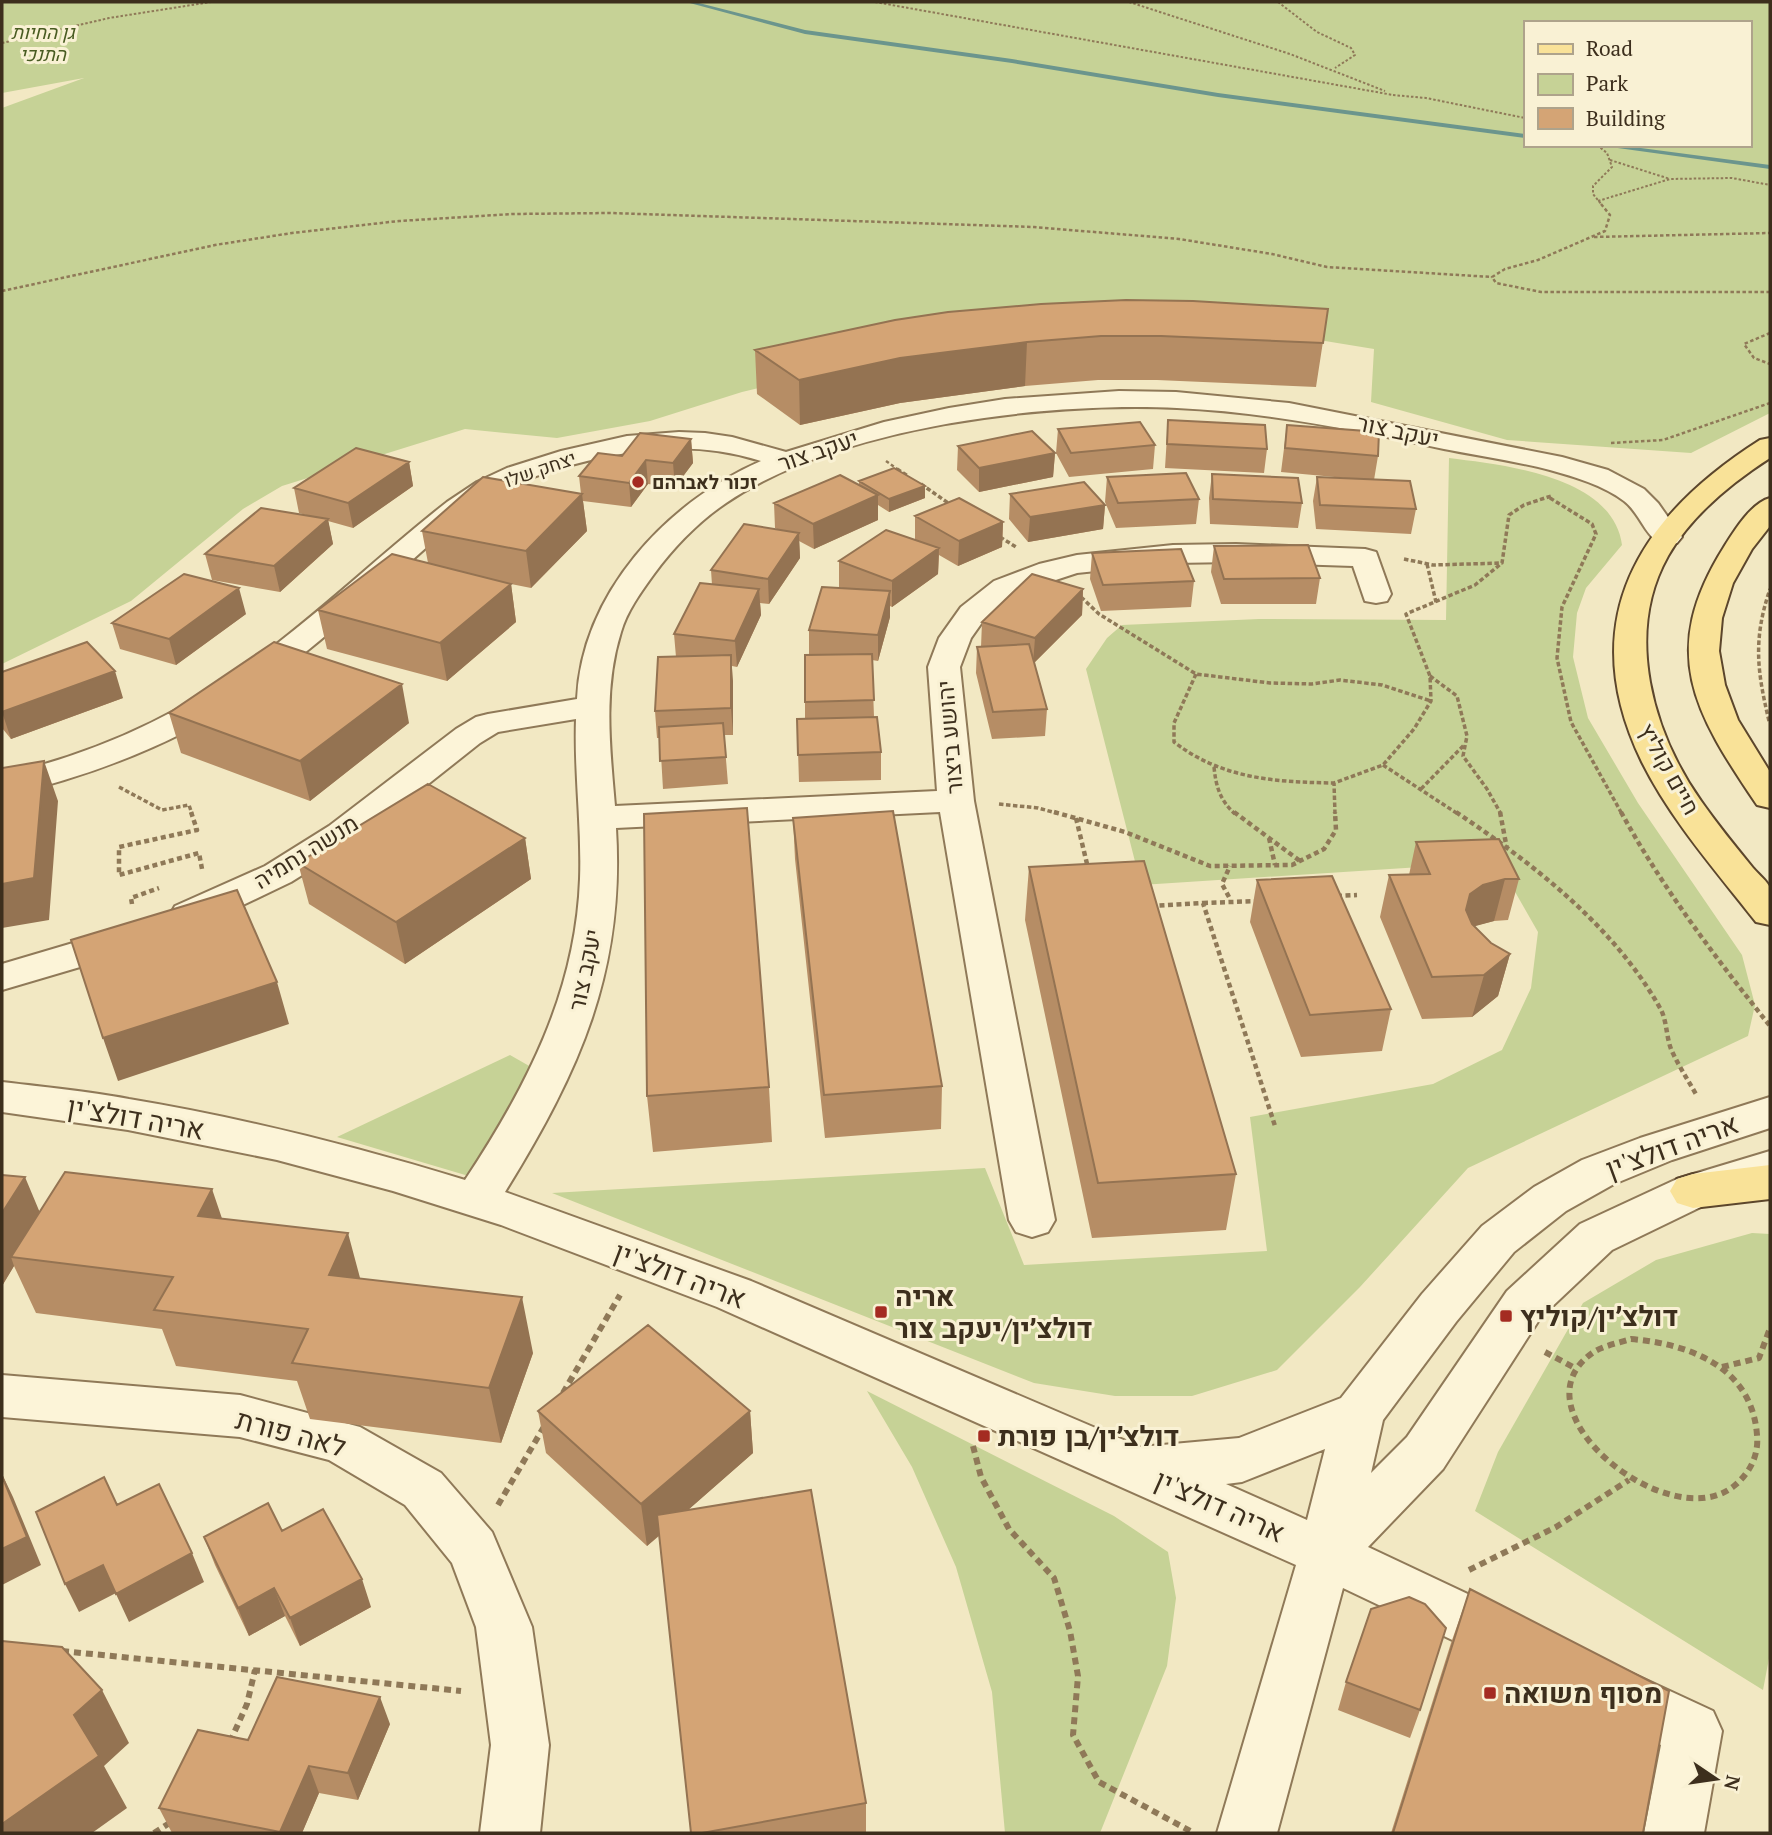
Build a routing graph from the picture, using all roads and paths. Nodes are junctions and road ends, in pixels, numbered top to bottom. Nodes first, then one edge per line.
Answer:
1 (211, 2) edge
2 (875, 2) edge
3 (1129, 2) edge
4 (1278, 2) edge
5 (2, 43) edge
6 (1334, 68) junction
7 (1393, 95) junction
8 (1524, 118) edge
9 (1600, 147) edge
10 (1610, 160) junction
11 (1670, 179) junction
12 (1770, 185) edge
13 (1598, 201) junction
14 (1770, 233) edge
15 (1590, 237) junction
16 (1492, 277) junction
17 (2, 291) edge
18 (1770, 292) edge
19 (1770, 333) edge
20 (1770, 364) edge
21 (852, 439) junction
22 (1770, 446) edge
23 (788, 461) junction
24 (1588, 473) junction
25 (1770, 507) edge
26 (957, 508) edge
27 (992, 531) edge
28 (1667, 537) junction
29 (1365, 558) junction
30 (1502, 563) junction
31 (1427, 564) junction
32 (1050, 570) junction
33 (1770, 589) edge
34 (1376, 594) dead end
35 (1436, 602) junction
36 (1196, 674) junction
37 (1430, 676) junction
38 (1430, 701) junction
39 (594, 706) junction
40 (1770, 728) edge
41 (1465, 743) junction
42 (1383, 765) junction
43 (77, 766) junction
44 (1214, 767) junction
45 (1334, 783) junction
46 (2, 786) edge
47 (1420, 789) junction
48 (1770, 797) edge
49 (956, 801) junction
50 (597, 818) junction
51 (1076, 818) junction
52 (1269, 837) junction
53 (1507, 850) junction
54 (1300, 861) junction
55 (1275, 865) junction
56 (1230, 866) junction
57 (1088, 870) edge
58 (203, 874) dead end
59 (167, 886) dead end
60 (1357, 895) dead end
61 (1229, 897) dead end
62 (1329, 897) edge
63 (1259, 901) edge
64 (1203, 904) junction
65 (1137, 907) edge
66 (1770, 913) edge
67 (138, 936) junction
68 (2, 977) edge
69 (2, 1097) edge
70 (1770, 1112) edge
71 (1275, 1126) dead end
72 (1715, 1128) junction
73 (1770, 1167) edge
74 (1770, 1182) edge
75 (1693, 1191) junction
76 (476, 1200) junction
77 (1031, 1220) dead end
78 (641, 1259) junction
79 (1770, 1328) edge
80 (1721, 1367) junction
81 (2, 1396) edge
82 (974, 1400) junction
83 (557, 1404) edge
84 (1359, 1413) junction
85 (550, 1416) edge
86 (1762, 1418) dead end
87 (1133, 1467) junction
88 (1757, 1471) dead end
89 (1629, 1480) junction
90 (473, 1549) junction
91 (1326, 1553) junction
92 (1443, 1610) junction
93 (55, 1650) edge
94 (255, 1670) junction
95 (514, 1697) junction
96 (224, 1754) edge
97 (182, 1815) edge
98 (153, 1833) edge
99 (510, 1833) edge
100 (1194, 1833) edge
101 (1247, 1833) edge
102 (1674, 1833) edge

1 - 5 path
2 - 7 path
3 - 6 path
4 - 6 path
6 - 7 path
7 - 8 path
9 - 10 path
10 - 11 path
10 - 13 path
11 - 12 path
11 - 13 path
13 - 15 path
14 - 15 path
15 - 16 path
16 - 17 path
16 - 18 path
19 - 20 path
21 - 23 street, יעקב צור
21 - 24 street, יעקב צור
21 - 26 path
22 - 28 main road, חיים קוליץ
23 - 39 street, יעקב צור
23 - 43 street, יצחק שלו
24 - 28 street, יעקב צור
24 - 30 path
25 - 48 main road
27 - 32 path
28 - 66 main road, חיים קוליץ
29 - 31 path
29 - 32 street, יהושע ביצור
29 - 34 street
30 - 31 path
30 - 35 path
31 - 35 path
32 - 36 path
32 - 49 street, יהושע ביצור
33 - 40 path
35 - 37 path
36 - 38 path
36 - 44 path
37 - 38 path
37 - 41 path
38 - 42 path
39 - 50 street, יעקב צור
39 - 67 street, מנשה נחמיה
41 - 47 path
41 - 53 path
42 - 45 path
42 - 47 path
43 - 46 street, יצחק שלו
43 - 58 path
44 - 45 path
44 - 52 path
45 - 54 path
47 - 53 path
49 - 50 street
49 - 51 path
49 - 77 street, יהושע ביצור
50 - 76 street, יעקב צור
51 - 56 path
51 - 57 path
52 - 54 path
52 - 55 path
53 - 72 path
54 - 55 path
55 - 56 path
56 - 61 path
59 - 67 path
60 - 62 path
63 - 64 path
64 - 65 path
64 - 71 path
67 - 68 street, מנשה נחמיה
69 - 76 street, אריה דולצ'ין
70 - 72 street, אריה דולצ'ין
72 - 84 street, אריה דולצ'ין
73 - 75 street, אריה דולצ'ין
74 - 75 main road
75 - 91 street, אריה דולצ'ין
76 - 78 street, אריה דולצ'ין
78 - 82 street, אריה דולצ'ין
78 - 83 path
79 - 80 path
80 - 86 path
80 - 89 path
81 - 90 street, לאה פורת
82 - 87 street, אריה דולצ'ין
82 - 100 path
84 - 87 street
84 - 91 street, אריה דולצ'ין
85 - 90 path
87 - 91 street, אריה דולצ'ין
88 - 89 path
89 - 92 path
90 - 95 street, לאה פורת
91 - 92 street
91 - 101 street, אריה דולצ'ין
92 - 102 street
93 - 94 path
94 - 95 path
94 - 96 path
95 - 99 street, לאה פורת
97 - 98 path

